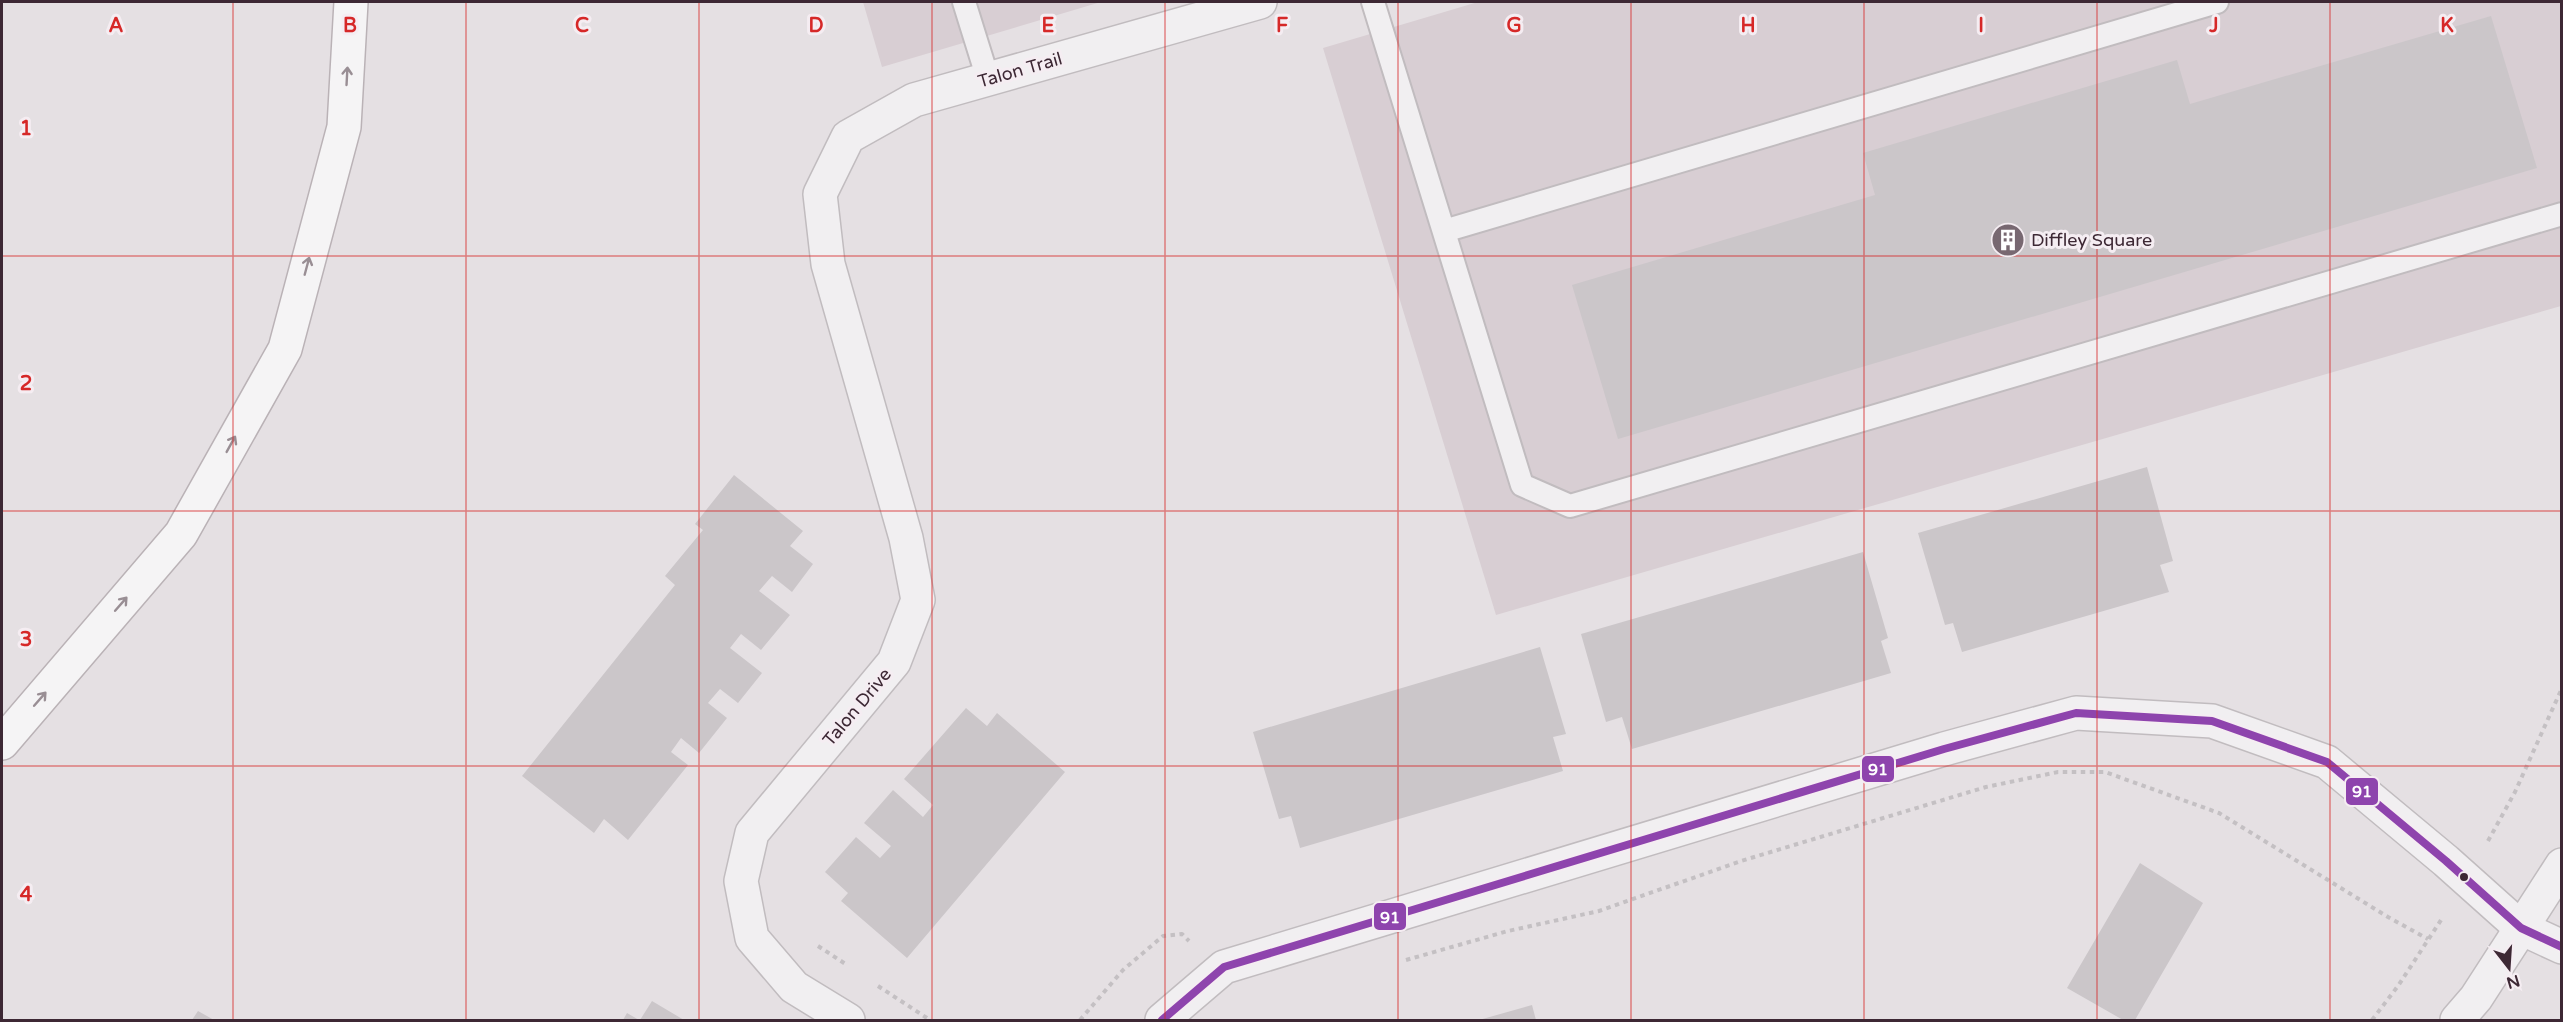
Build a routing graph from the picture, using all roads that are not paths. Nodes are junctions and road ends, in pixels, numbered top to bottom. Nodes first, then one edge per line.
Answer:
1 (351, 2) edge
2 (964, 2) edge
3 (1260, 2) edge
4 (1373, 2) edge
5 (2217, 2) edge
6 (988, 80) junction
7 (820, 194) joint
8 (2562, 214) edge
9 (1444, 231) junction
10 (2, 743) edge
11 (2562, 865) edge
12 (2521, 928) junction
13 (2562, 947) edge
14 (848, 1020) edge
15 (1162, 1020) edge
16 (2457, 1020) edge

10 -> 1 highway
2 - 6 lane
3 - 6 street, Talon Trail
4 - 9 lane
5 - 9 lane
6 - 7 street, Talon Trail
7 - 14 street, Talon Drive
8 - 9 lane
11 - 12 street
12 - 13 street
12 - 15 street
12 - 16 street

